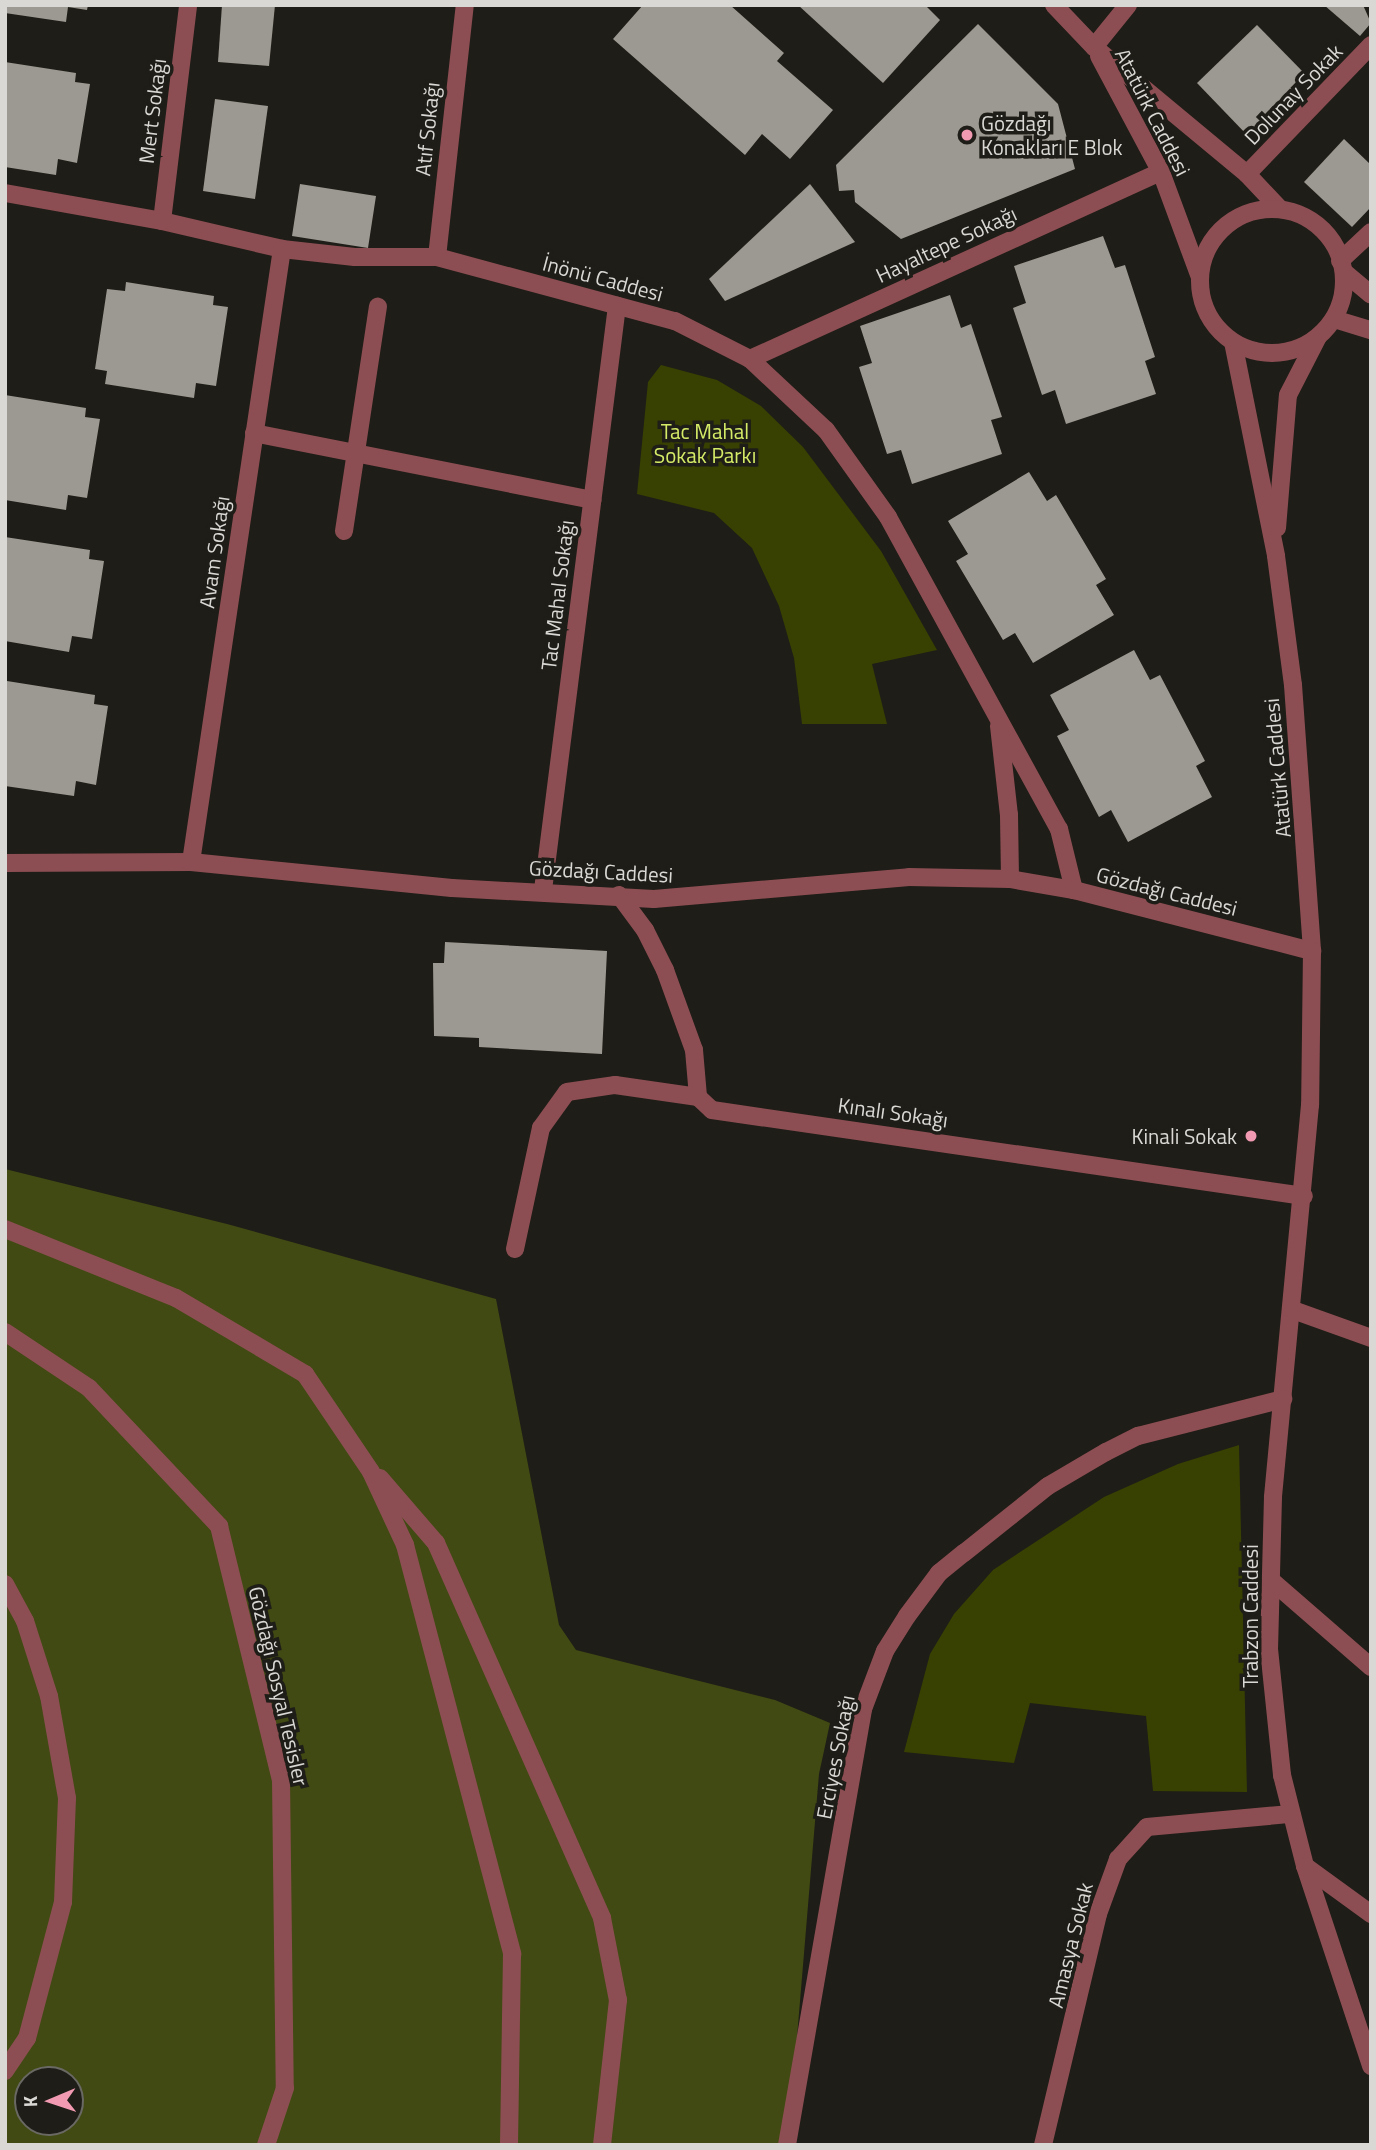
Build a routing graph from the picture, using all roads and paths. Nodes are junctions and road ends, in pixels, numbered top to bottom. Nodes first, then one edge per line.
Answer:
1 (188, 5) edge
2 (465, 5) edge
3 (1054, 5) edge
4 (1128, 5) edge
5 (1371, 45) edge
6 (1094, 47) junction
7 (1161, 172) junction
8 (1247, 174) junction
9 (5, 194) edge
10 (1280, 209) junction
11 (162, 221) junction
12 (1371, 232) edge
13 (282, 249) junction
14 (437, 257) junction
15 (1342, 266) junction
16 (1200, 278) junction
17 (1371, 295) edge
18 (617, 306) junction
19 (379, 307) dead end
20 (1334, 319) junction
21 (1371, 330) edge
22 (1318, 337) junction
23 (1233, 342) junction
24 (750, 359) junction
25 (254, 433) junction
26 (356, 453) junction
27 (592, 500) junction
28 (344, 531) dead end
29 (1276, 556) junction
30 (998, 715) junction
31 (191, 862) junction
32 (5, 863) edge
33 (1010, 879) junction
34 (543, 890) junction
35 (1074, 890) junction
36 (619, 895) junction
37 (1312, 951) junction
38 (698, 1097) junction
39 (1304, 1196) junction
40 (5, 1229) edge
41 (515, 1249) dead end
42 (1293, 1310) junction
43 (5, 1332) edge
44 (1371, 1338) edge
45 (1283, 1399) junction
46 (355, 1448) junction
47 (1272, 1581) junction
48 (5, 1584) edge
49 (1371, 1667) edge
50 (1291, 1814) junction
51 (1305, 1867) junction
52 (1371, 1914) edge
53 (1371, 2066) edge
54 (5, 2071) edge
55 (266, 2145) edge
56 (509, 2145) edge
57 (602, 2145) edge
58 (787, 2145) edge
59 (1043, 2145) edge

1 - 11 street, Mert Sokağı
2 - 14 street, Atıf Sokağı
3 - 6 street, Atatürk Caddesi
4 - 6 street
5 - 8 street, Dolunay Sokak
6 - 7 street, Atatürk Caddesi
6 - 8 street, Atatürk Caddesi
7 - 16 street, Atatürk Caddesi
7 - 24 street, Hayaltepe Sokağı
8 - 10 street, Atatürk Caddesi
9 - 11 street, İnönü Caddesi
10 - 15 street
10 - 16 street
11 - 13 street, İnönü Caddesi
12 - 15 street
13 - 14 street, İnönü Caddesi
13 - 25 street, Avam Sokağı
14 - 18 street, İnönü Caddesi
15 - 17 street
15 - 20 street
16 - 23 street
18 - 24 street, İnönü Caddesi
18 - 27 street, Tac Mahal Sokağı
19 - 26 street
20 - 21 street
20 - 22 street
22 - 23 street
22 - 29 street
23 - 29 street, Atatürk Caddesi
24 - 30 street, İnönü Caddesi
25 - 26 street
25 - 31 street, Avam Sokağı
26 - 27 street
26 - 28 street
27 - 34 street, Tac Mahal Sokağı
29 - 37 street, Atatürk Caddesi
30 - 33 street
30 - 35 street, İnönü Caddesi
31 - 32 street, Gözdağı Caddesi
31 - 34 street, Gözdağı Caddesi
33 - 35 street, Gözdağı Caddesi
33 - 36 street, Gözdağı Caddesi
34 - 36 street, Gözdağı Caddesi
35 - 37 street, Gözdağı Caddesi
36 - 38 street
37 - 39 street, Atatürk Caddesi
38 - 39 street, Kınalı Sokağı
38 - 41 street, Kınalı Sokağı
39 - 42 street, Trabzon Caddesi
40 - 46 street
42 - 44 street
42 - 45 street, Trabzon Caddesi
43 - 55 street, Gözdağı Sosyal Tesisler
45 - 47 street, Trabzon Caddesi
45 - 58 street, Erciyes Sokağı
46 - 56 street
46 - 57 street
47 - 49 street
47 - 50 street, Trabzon Caddesi
48 - 54 street
50 - 51 street, Trabzon Caddesi
50 - 59 street, Amasya Sokak
51 - 52 street
51 - 53 street, Trabzon Caddesi

